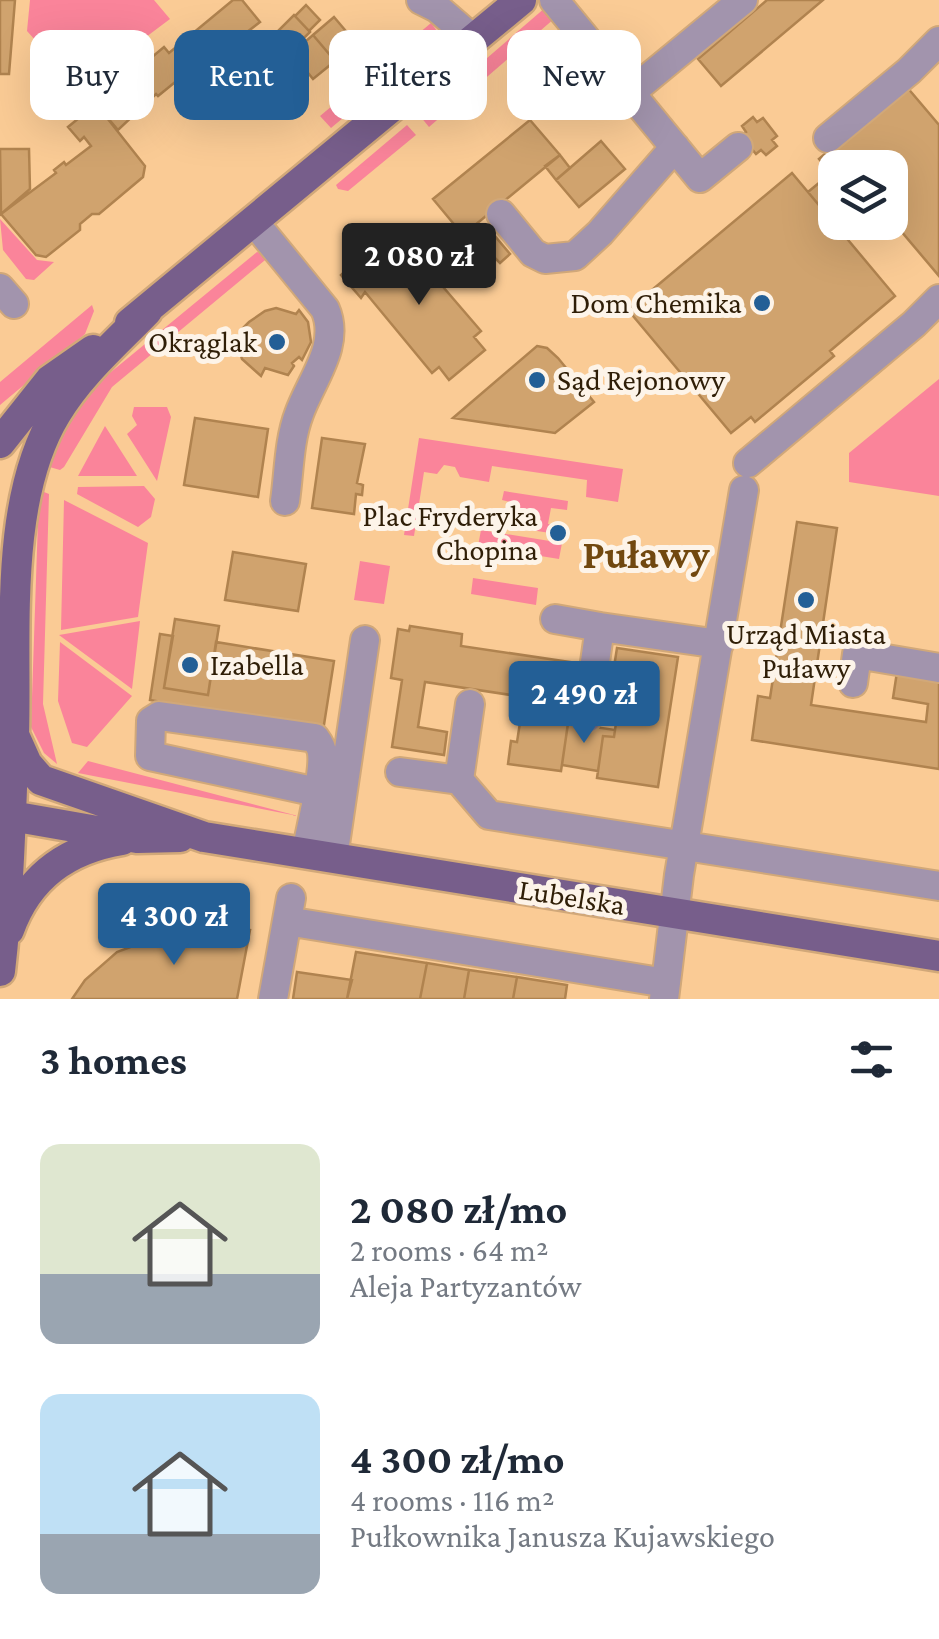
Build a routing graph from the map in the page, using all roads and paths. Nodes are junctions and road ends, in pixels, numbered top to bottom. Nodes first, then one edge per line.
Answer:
1 (421, 0) edge
2 (520, 0) edge
3 (554, 0) edge
4 (743, 0) edge
5 (463, 30) edge
6 (485, 30) edge
7 (579, 30) edge
8 (939, 42) edge
9 (641, 84) edge
10 (641, 106) edge
11 (377, 120) edge
12 (828, 138) dead end
13 (675, 147) junction
14 (738, 147) dead end
15 (501, 214) dead end
16 (254, 222) junction
17 (939, 298) edge
18 (147, 311) junction
19 (50, 380) junction
20 (0, 414) edge
21 (0, 443) edge
22 (284, 501) dead end
23 (0, 544) edge
24 (14, 594) junction
25 (555, 619) dead end
26 (600, 626) junction
27 (366, 640) dead end
28 (719, 644) junction
29 (939, 668) edge
30 (853, 683) dead end
31 (470, 704) dead end
32 (587, 718) dead end
33 (14, 735) junction
34 (0, 766) edge
35 (400, 772) dead end
36 (459, 780) junction
37 (64, 790) junction
38 (316, 792) junction
39 (5, 806) edge
40 (204, 836) junction
41 (137, 838) junction
42 (683, 848) junction
43 (319, 856) junction
44 (939, 886) edge
45 (674, 913) junction
46 (939, 956) edge
47 (1, 959) edge
48 (665, 991) edge
49 (273, 999) edge

1 - 5 street
2 - 6 main road
3 - 7 street
4 - 9 street
8 - 12 street
10 - 13 street
11 - 16 main road
13 - 14 street
13 - 15 street
16 - 18 main road
16 - 22 street
17 - 28 street
18 - 19 main road
18 - 24 main road
19 - 20 main road
19 - 21 main road
23 - 24 main road
24 - 33 main road
25 - 26 street
26 - 28 street
26 - 32 street
27 - 43 street
28 - 42 street
29 - 30 street
31 - 36 street
33 - 34 main road
33 - 37 main road
33 - 39 main road
35 - 36 street
36 - 42 street
37 - 39 main road
37 - 40 main road, Lubelska
38 - 38 street
38 - 43 street
39 - 41 main road, Lubelska
39 - 47 main road
40 - 41 main road, Lubelska
40 - 43 main road, Lubelska
41 - 47 main road
42 - 44 street
42 - 45 street
43 - 45 main road, Lubelska
45 - 46 main road, Lubelska
45 - 48 street
48 - 49 street

